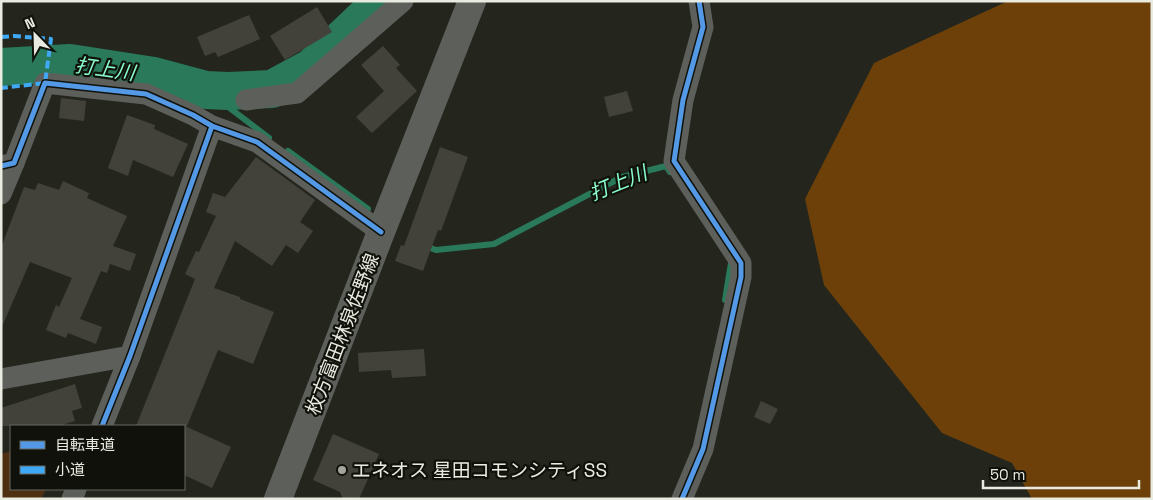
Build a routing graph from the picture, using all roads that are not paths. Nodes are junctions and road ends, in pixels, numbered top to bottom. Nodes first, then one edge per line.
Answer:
1 (403, 1) edge
2 (472, 1) edge
3 (699, 1) edge
4 (246, 100) dead end
5 (212, 126) junction
6 (7, 165) edge
7 (1, 194) edge
8 (380, 232) junction
9 (130, 356) junction
10 (1, 379) edge
11 (102, 425) edge
12 (278, 499) edge
13 (682, 499) edge

1 - 4 street
2 - 8 main road, 枚方富田林泉佐野線
3 - 13 street
5 - 6 street
5 - 8 street
5 - 9 street
6 - 7 street
8 - 12 main road, 枚方富田林泉佐野線
9 - 10 street
9 - 11 street

